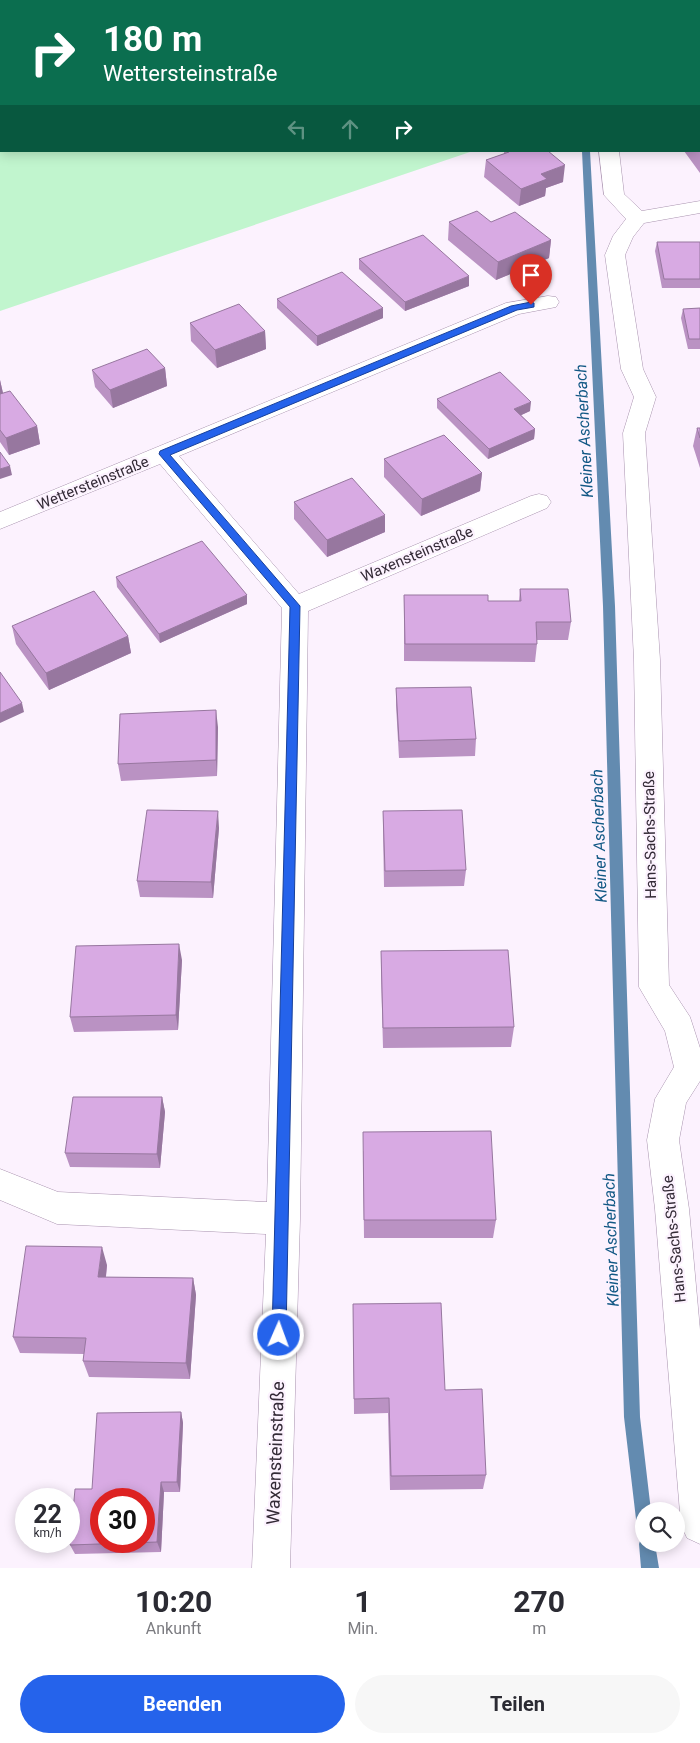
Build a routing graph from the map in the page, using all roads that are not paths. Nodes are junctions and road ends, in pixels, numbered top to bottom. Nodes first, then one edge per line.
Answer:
1 (609, 152) edge
2 (700, 207) edge
3 (637, 218) junction
4 (548, 302) dead end
5 (164, 454) junction
6 (539, 502) dead end
7 (0, 521) edge
8 (295, 606) junction
9 (695, 1070) edge
10 (0, 1184) edge
11 (283, 1219) junction
12 (700, 1525) edge
13 (271, 1568) edge

1 - 3 street
2 - 3 street
3 - 9 street, Hans-Sachs-Straße
4 - 5 street, Wettersteinstraße
5 - 7 street, Wettersteinstraße
5 - 8 street
6 - 8 street, Waxensteinstraße
8 - 11 street, Waxensteinstraße
9 - 12 street, Hans-Sachs-Straße
10 - 11 street
11 - 13 street, Waxensteinstraße

